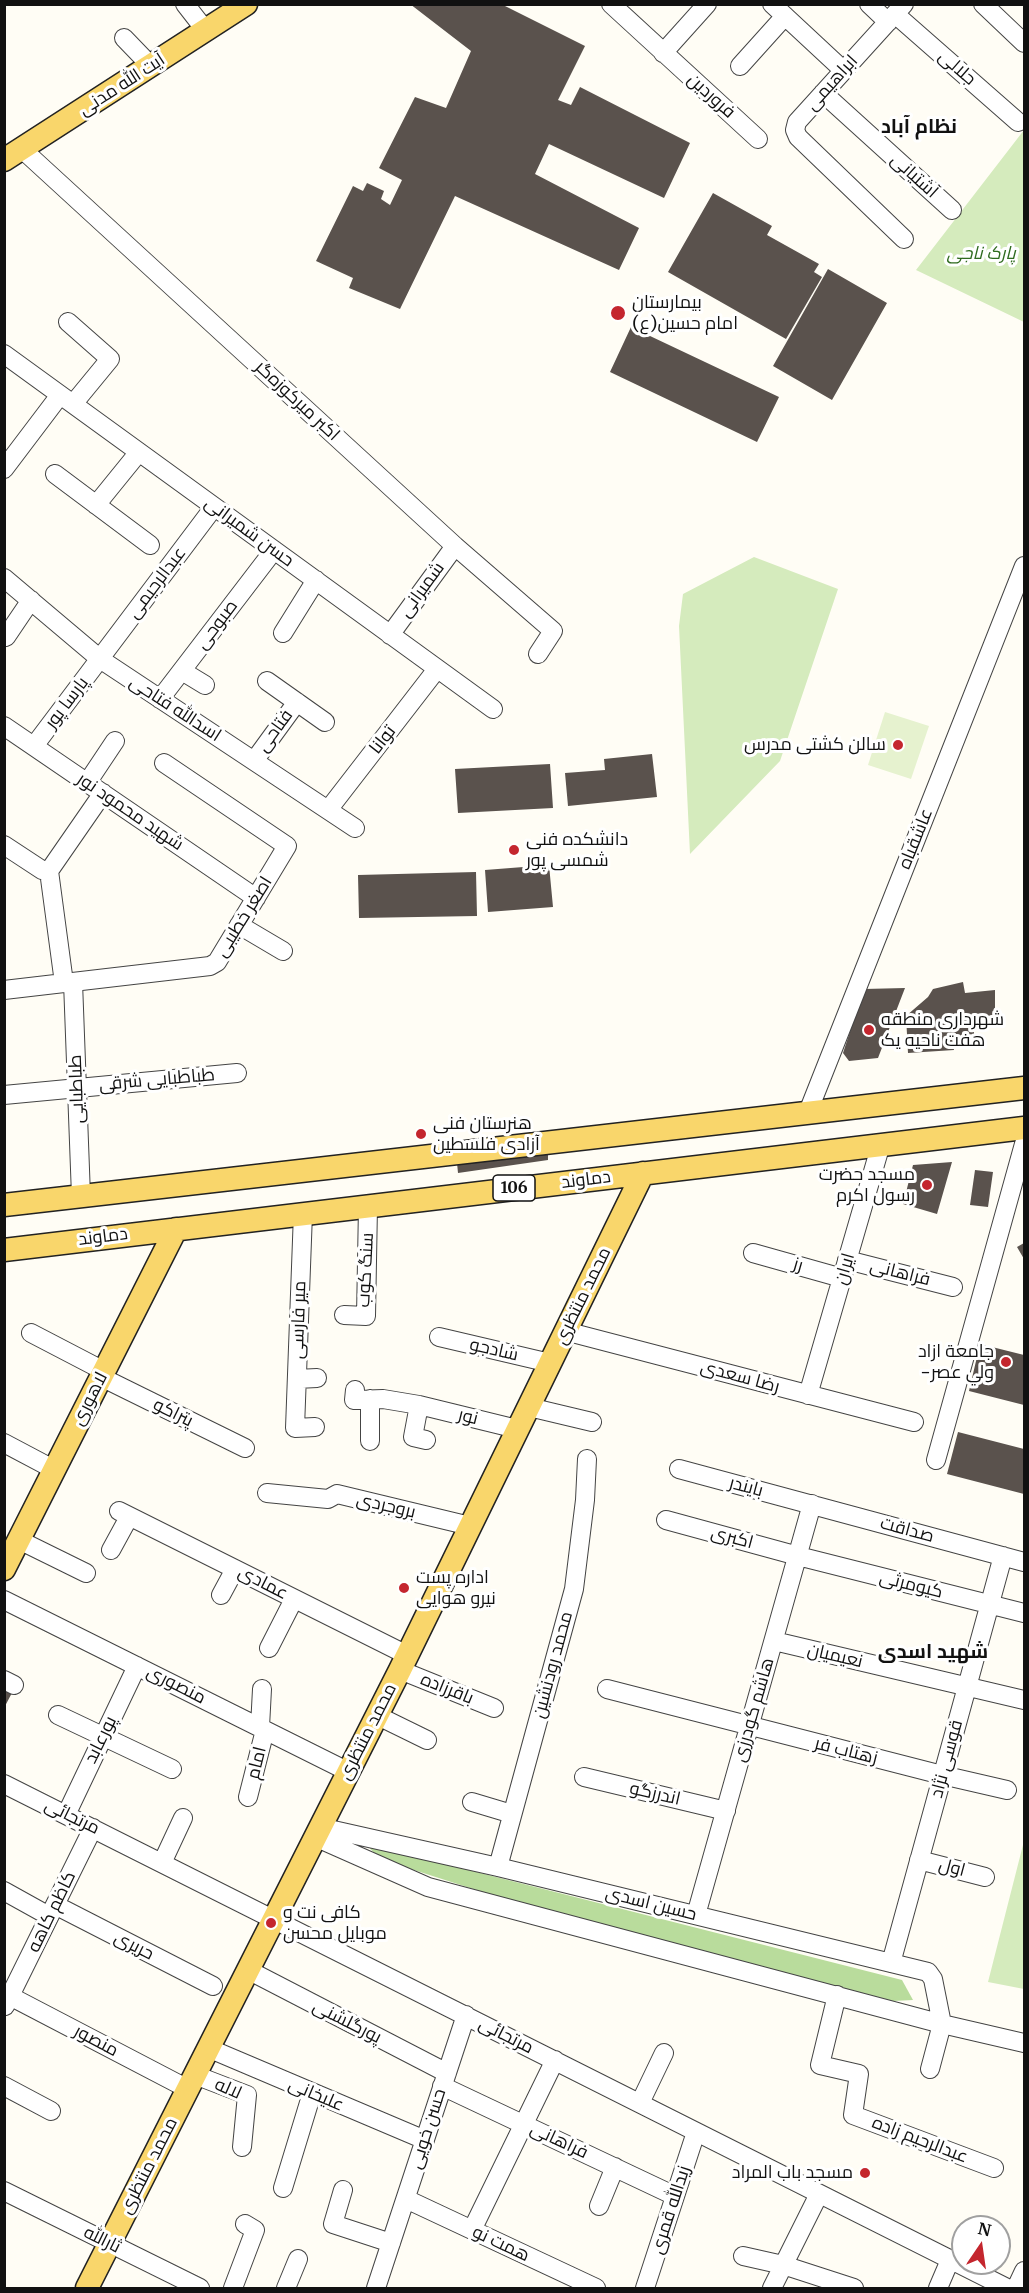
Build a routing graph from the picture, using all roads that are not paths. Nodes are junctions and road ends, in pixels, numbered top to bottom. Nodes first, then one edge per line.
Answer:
1 (185, 4) edge
2 (611, 4) edge
3 (707, 4) edge
4 (869, 4) edge
5 (982, 4) edge
6 (248, 7) edge
7 (778, 10) edge
8 (896, 14) edge
9 (206, 31) junction
10 (124, 38) dead end
11 (1024, 43) edge
12 (663, 53) junction
13 (151, 66) junction
14 (740, 66) dead end
15 (843, 70) junction
16 (823, 93) junction
17 (1018, 122) dead end
18 (758, 139) dead end
19 (13, 154) edge
20 (952, 210) dead end
21 (904, 239) dead end
22 (68, 322) dead end
23 (6, 357) edge
24 (67, 399) junction
25 (139, 452) junction
26 (4, 469) edge
27 (55, 474) dead end
28 (96, 505) junction
29 (214, 507) junction
30 (150, 545) dead end
31 (455, 546) junction
32 (274, 550) junction
33 (1024, 566) edge
34 (4, 578) edge
35 (316, 580) junction
36 (31, 600) junction
37 (283, 633) dead end
38 (390, 635) junction
39 (6, 637) edge
40 (538, 654) dead end
41 (100, 659) junction
42 (437, 669) junction
43 (182, 671) junction
44 (267, 681) dead end
45 (205, 685) dead end
46 (160, 699) junction
47 (297, 702) junction
48 (493, 709) dead end
49 (325, 722) dead end
50 (4, 726) edge
51 (115, 741) dead end
52 (34, 746) junction
53 (254, 761) junction
54 (164, 763) dead end
55 (95, 788) junction
56 (328, 810) junction
57 (355, 828) dead end
58 (4, 845) edge
59 (49, 871) junction
60 (256, 898) junction
61 (239, 925) junction
62 (283, 951) dead end
63 (69, 982) junction
64 (4, 990) edge
65 (237, 1073) dead end
66 (77, 1088) junction
67 (1024, 1088) edge
68 (4, 1095) edge
69 (808, 1112) junction
70 (1024, 1128) edge
71 (881, 1144) junction
72 (1024, 1144) edge
73 (643, 1173) junction
74 (81, 1196) junction
75 (4, 1205) edge
76 (368, 1206) junction
77 (303, 1213) junction
78 (176, 1228) junction
79 (4, 1250) edge
80 (753, 1253) dead end
81 (845, 1269) junction
82 (953, 1287) dead end
83 (344, 1315) dead end
84 (565, 1331) junction
85 (31, 1333) dead end
86 (439, 1337) dead end
87 (550, 1363) junction
88 (103, 1374) junction
89 (317, 1378) dead end
90 (297, 1379) junction
91 (808, 1395) junction
92 (419, 1405) junction
93 (529, 1407) junction
94 (592, 1422) dead end
95 (915, 1422) dead end
96 (315, 1427) dead end
97 (517, 1429) junction
98 (426, 1440) dead end
99 (370, 1441) dead end
100 (4, 1443) edge
101 (245, 1448) dead end
102 (587, 1460) dead end
103 (936, 1460) dead end
104 (679, 1469) dead end
105 (55, 1470) junction
106 (267, 1493) dead end
107 (812, 1504) junction
108 (666, 1520) dead end
109 (470, 1526) junction
110 (19, 1540) junction
111 (111, 1550) dead end
112 (798, 1556) junction
113 (1003, 1556) junction
114 (1024, 1562) edge
115 (4, 1569) edge
116 (235, 1569) junction
117 (86, 1574) dead end
118 (221, 1595) dead end
119 (294, 1599) junction
120 (4, 1600) edge
121 (989, 1604) junction
122 (1024, 1613) edge
123 (774, 1641) junction
124 (269, 1648) dead end
125 (403, 1662) junction
126 (137, 1666) junction
127 (966, 1687) junction
128 (262, 1689) dead end
129 (607, 1689) dead end
130 (1024, 1700) edge
131 (494, 1708) dead end
132 (58, 1715) dead end
133 (376, 1715) junction
134 (750, 1727) junction
135 (262, 1729) junction
136 (104, 1736) junction
137 (428, 1740) dead end
138 (172, 1770) dead end
139 (347, 1771) junction
140 (942, 1775) junction
141 (584, 1778) dead end
142 (4, 1784) edge
143 (1006, 1790) dead end
144 (248, 1797) dead end
145 (472, 1802) dead end
146 (726, 1811) junction
147 (512, 1814) junction
148 (66, 1815) junction
149 (183, 1818) dead end
150 (93, 1828) junction
151 (317, 1832) junction
152 (919, 1860) junction
153 (162, 1863) junction
154 (498, 1867) junction
155 (985, 1877) dead end
156 (4, 1891) edge
157 (52, 1911) junction
158 (696, 1915) junction
159 (274, 1918) junction
160 (891, 1963) junction
161 (248, 1970) junction
162 (213, 1986) dead end
163 (837, 1995) junction
164 (6, 1998) edge
165 (465, 2015) junction
166 (942, 2024) junction
167 (1024, 2043) edge
168 (208, 2048) junction
169 (664, 2053) dead end
170 (555, 2060) junction
171 (930, 2069) dead end
172 (445, 2079) junction
173 (191, 2082) junction
174 (4, 2086) edge
175 (312, 2093) junction
176 (640, 2103) junction
177 (51, 2111) dead end
178 (524, 2124) junction
179 (696, 2132) junction
180 (425, 2140) junction
181 (242, 2147) dead end
182 (615, 2168) junction
183 (994, 2168) dead end
184 (283, 2188) dead end
185 (343, 2190) dead end
186 (819, 2194) junction
187 (675, 2196) junction
188 (6, 2197) edge
189 (406, 2199) junction
190 (599, 2206) dead end
191 (245, 2224) dead end
192 (472, 2230) junction
193 (391, 2243) junction
194 (110, 2244) junction
195 (743, 2256) dead end
196 (298, 2259) dead end
197 (950, 2260) junction
198 (783, 2265) junction
199 (1024, 2271) edge
200 (87, 2289) edge
201 (200, 2289) edge
202 (233, 2289) edge
203 (286, 2289) edge
204 (376, 2289) edge
205 (596, 2289) edge
206 (645, 2289) edge
207 (772, 2289) edge
208 (854, 2289) edge
209 (938, 2289) edge
210 (1007, 2289) edge
211 (1016, 2289) edge

1 - 9 street
2 - 12 street, فروردین
3 - 12 street
4 - 8 street, جلالی
5 - 11 street
6 - 9 main road, آیت الله مدنی
7 - 14 street
7 - 15 street
8 - 15 street, ابراهیمی
8 - 17 street, جلالی
9 - 13 main road, آیت الله مدنی
10 - 13 street
12 - 18 street, فروردین
13 - 19 main road, آیت الله مدنی
15 - 16 street, ابراهیمی
16 - 20 street, آشتیانی
16 - 21 street, ابراهیمی
19 - 31 street, اکبر میرکوزه‌گر
22 - 24 street
23 - 24 street, حسن شمیرانی
24 - 25 street, حسن شمیرانی
24 - 26 street
25 - 28 street
25 - 29 street, حسن شمیرانی
27 - 28 street
28 - 30 street
29 - 32 street, حسن شمیرانی
29 - 41 street, عبدالرحیمی
31 - 38 street, شمیرانی
31 - 40 street, اکبر میرکوزه‌گر
32 - 35 street, حسن شمیرانی
32 - 43 street, صبوحی
33 - 69 street, عاشقباه
34 - 36 street, اسدالله فتاحی
35 - 37 street
35 - 38 street, حسن شمیرانی
36 - 39 street
36 - 41 street, اسدالله فتاحی
38 - 42 street, حسن شمیرانی
41 - 46 street, اسدالله فتاحی
41 - 52 street, پارسا پور
42 - 48 street, حسن شمیرانی
42 - 56 street, توانا
43 - 45 street
43 - 46 street, صبوحی
44 - 47 street
46 - 53 street, اسدالله فتاحی
47 - 49 street
47 - 53 street, فتاحی
50 - 52 street, شهید محمود نور
51 - 55 street
52 - 55 street, شهید محمود نور
53 - 56 street, اسدالله فتاحی
54 - 60 street, اصغر خطیبی
55 - 59 street
55 - 60 street, شهید محمود نور
56 - 57 street, اسدالله فتاحی
58 - 59 street
59 - 63 street, طباطبایی
60 - 61 street, اصغر خطیبی
61 - 62 street
61 - 63 street, اصغر خطیبی
63 - 64 street, اصغر خطیبی
63 - 66 street, طباطبایی
65 - 66 street, طباطبایی شرقی
66 - 68 street, طباطبایی شرقی
66 - 74 street, طباطبایی
67 - 69 main road, 106
69 - 74 main road, 106
70 - 71 main road, دماوند / 106
71 - 73 main road, دماوند / 106
71 - 81 street, ایران
72 - 103 street
73 - 76 main road, دماوند / 106
73 - 84 main road, محمد منتظری
74 - 75 main road, 106
76 - 77 main road, دماوند / 106
76 - 83 street, سنگ کوب
77 - 78 main road, دماوند / 106
77 - 90 street, میر فارسی
78 - 79 main road, دماوند / 106
78 - 88 main road, لاهوری
80 - 81 street, رز
81 - 82 street, فراهانی
81 - 91 street, ایران
84 - 87 main road, محمد منتظری
84 - 91 street, رضا سعدی
85 - 88 street, پتراکو
86 - 87 street, شادجو
87 - 93 main road, محمد منتظری
88 - 101 street, پتراکو
88 - 105 main road, لاهوری
89 - 90 street
90 - 96 street, میر فارسی
91 - 95 street, رضا سعدی
92 - 97 street, نور
92 - 98 street
92 - 99 street, نور
93 - 94 street
93 - 97 main road, محمد منتظری
97 - 109 main road, محمد منتظری
100 - 105 street
102 - 147 street, محمد رودنشین
104 - 107 street, بایندر
105 - 110 main road, لاهوری
106 - 109 street, بروجردی
107 - 112 street, هاشم گودرزی
107 - 113 street, صداقت
108 - 112 street, اکبری
109 - 125 main road, محمد منتظری
110 - 115 main road, لاهوری
110 - 117 street
111 - 116 street, عمادی
112 - 121 street, کیومرثی
112 - 123 street, هاشم گودرزی
113 - 114 street, صداقت
113 - 121 street, قوسی نژاد
116 - 118 street
116 - 119 street, عمادی
119 - 124 street
119 - 125 street, عمادی
120 - 126 street, منصوری
121 - 122 street, کیومرثی
121 - 127 street, قوسی نژاد
123 - 127 street, نعیمیان
123 - 134 street, هاشم گودرزی
125 - 131 street, باقرزاده
125 - 133 main road, محمد منتظری
126 - 135 street, منصوری
126 - 136 street, پورعابد
127 - 130 street, نعیمیان
127 - 140 street, قوسی نژاد
128 - 135 street, امام
129 - 134 street, زهتاب فر
132 - 136 street
133 - 137 street
133 - 139 main road, محمد منتظری
134 - 140 street, زهتاب فر
134 - 146 street, هاشم گودرزی
135 - 139 street, منصوری
135 - 144 street, امام
136 - 138 street
136 - 148 street, پورعابد
139 - 151 main road, محمد منتظری
140 - 143 street, زهتاب فر
140 - 152 street, قوسی نژاد
141 - 146 street, اندرزگو
142 - 148 street, مرتجائی
145 - 147 street
146 - 158 street, هاشم گودرزی
147 - 154 street, محمد رودنشین
148 - 150 street, مرتجائی
149 - 153 street
150 - 153 street, مرتجائی
150 - 157 street, کاظم کاهه
151 - 154 street, حسین اسدی
151 - 159 main road, محمد منتظری
151 - 163 street
152 - 155 street, اول
152 - 160 street, قوسی نژاد
153 - 159 street, مرتجائی
154 - 158 street, حسین اسدی
156 - 157 street, حریری
157 - 162 street, حریری
157 - 164 street, کاظم کاهه
158 - 160 street, حسین اسدی
159 - 161 main road, محمد منتظری
159 - 165 street, مرتجائی
160 - 166 street, حسین اسدی
161 - 168 main road, محمد منتظری
161 - 172 street, پورگلشنی
163 - 166 street
163 - 183 street, عبدالرحیم زاده
164 - 173 street, منصور
165 - 170 street, مرتجائی
165 - 172 street, حسن خویی
166 - 167 street
166 - 171 street
168 - 173 main road, محمد منتظری
168 - 175 street, علیخانی
169 - 176 street
170 - 176 street, مرتجائی
170 - 178 street
172 - 178 street, فراهانی
172 - 180 street, حسن خویی
173 - 181 street, لاله
173 - 194 main road, محمد منتظری
174 - 177 street
175 - 180 street, علیخانی
175 - 184 street
176 - 179 street, مرتجائی
178 - 182 street, فراهانی
178 - 192 street
179 - 186 street, مرتجائی
179 - 187 street, زیدالله قمری
180 - 189 street, حسن خویی
182 - 187 street, فراهانی
182 - 190 street
185 - 193 street
186 - 197 street, مرتجائی
186 - 198 street
187 - 206 street, زیدالله قمری
188 - 194 street, ثارالله
189 - 192 street, همت نو
189 - 193 street, حسن خویی
191 - 202 street
192 - 205 street, همت نو
193 - 204 street, حسن خویی
194 - 200 main road, محمد منتظری
194 - 201 street, ثارالله
195 - 198 street
196 - 203 street
197 - 209 street
197 - 210 street, مرتجائی
198 - 207 street
198 - 208 street
199 - 211 street

